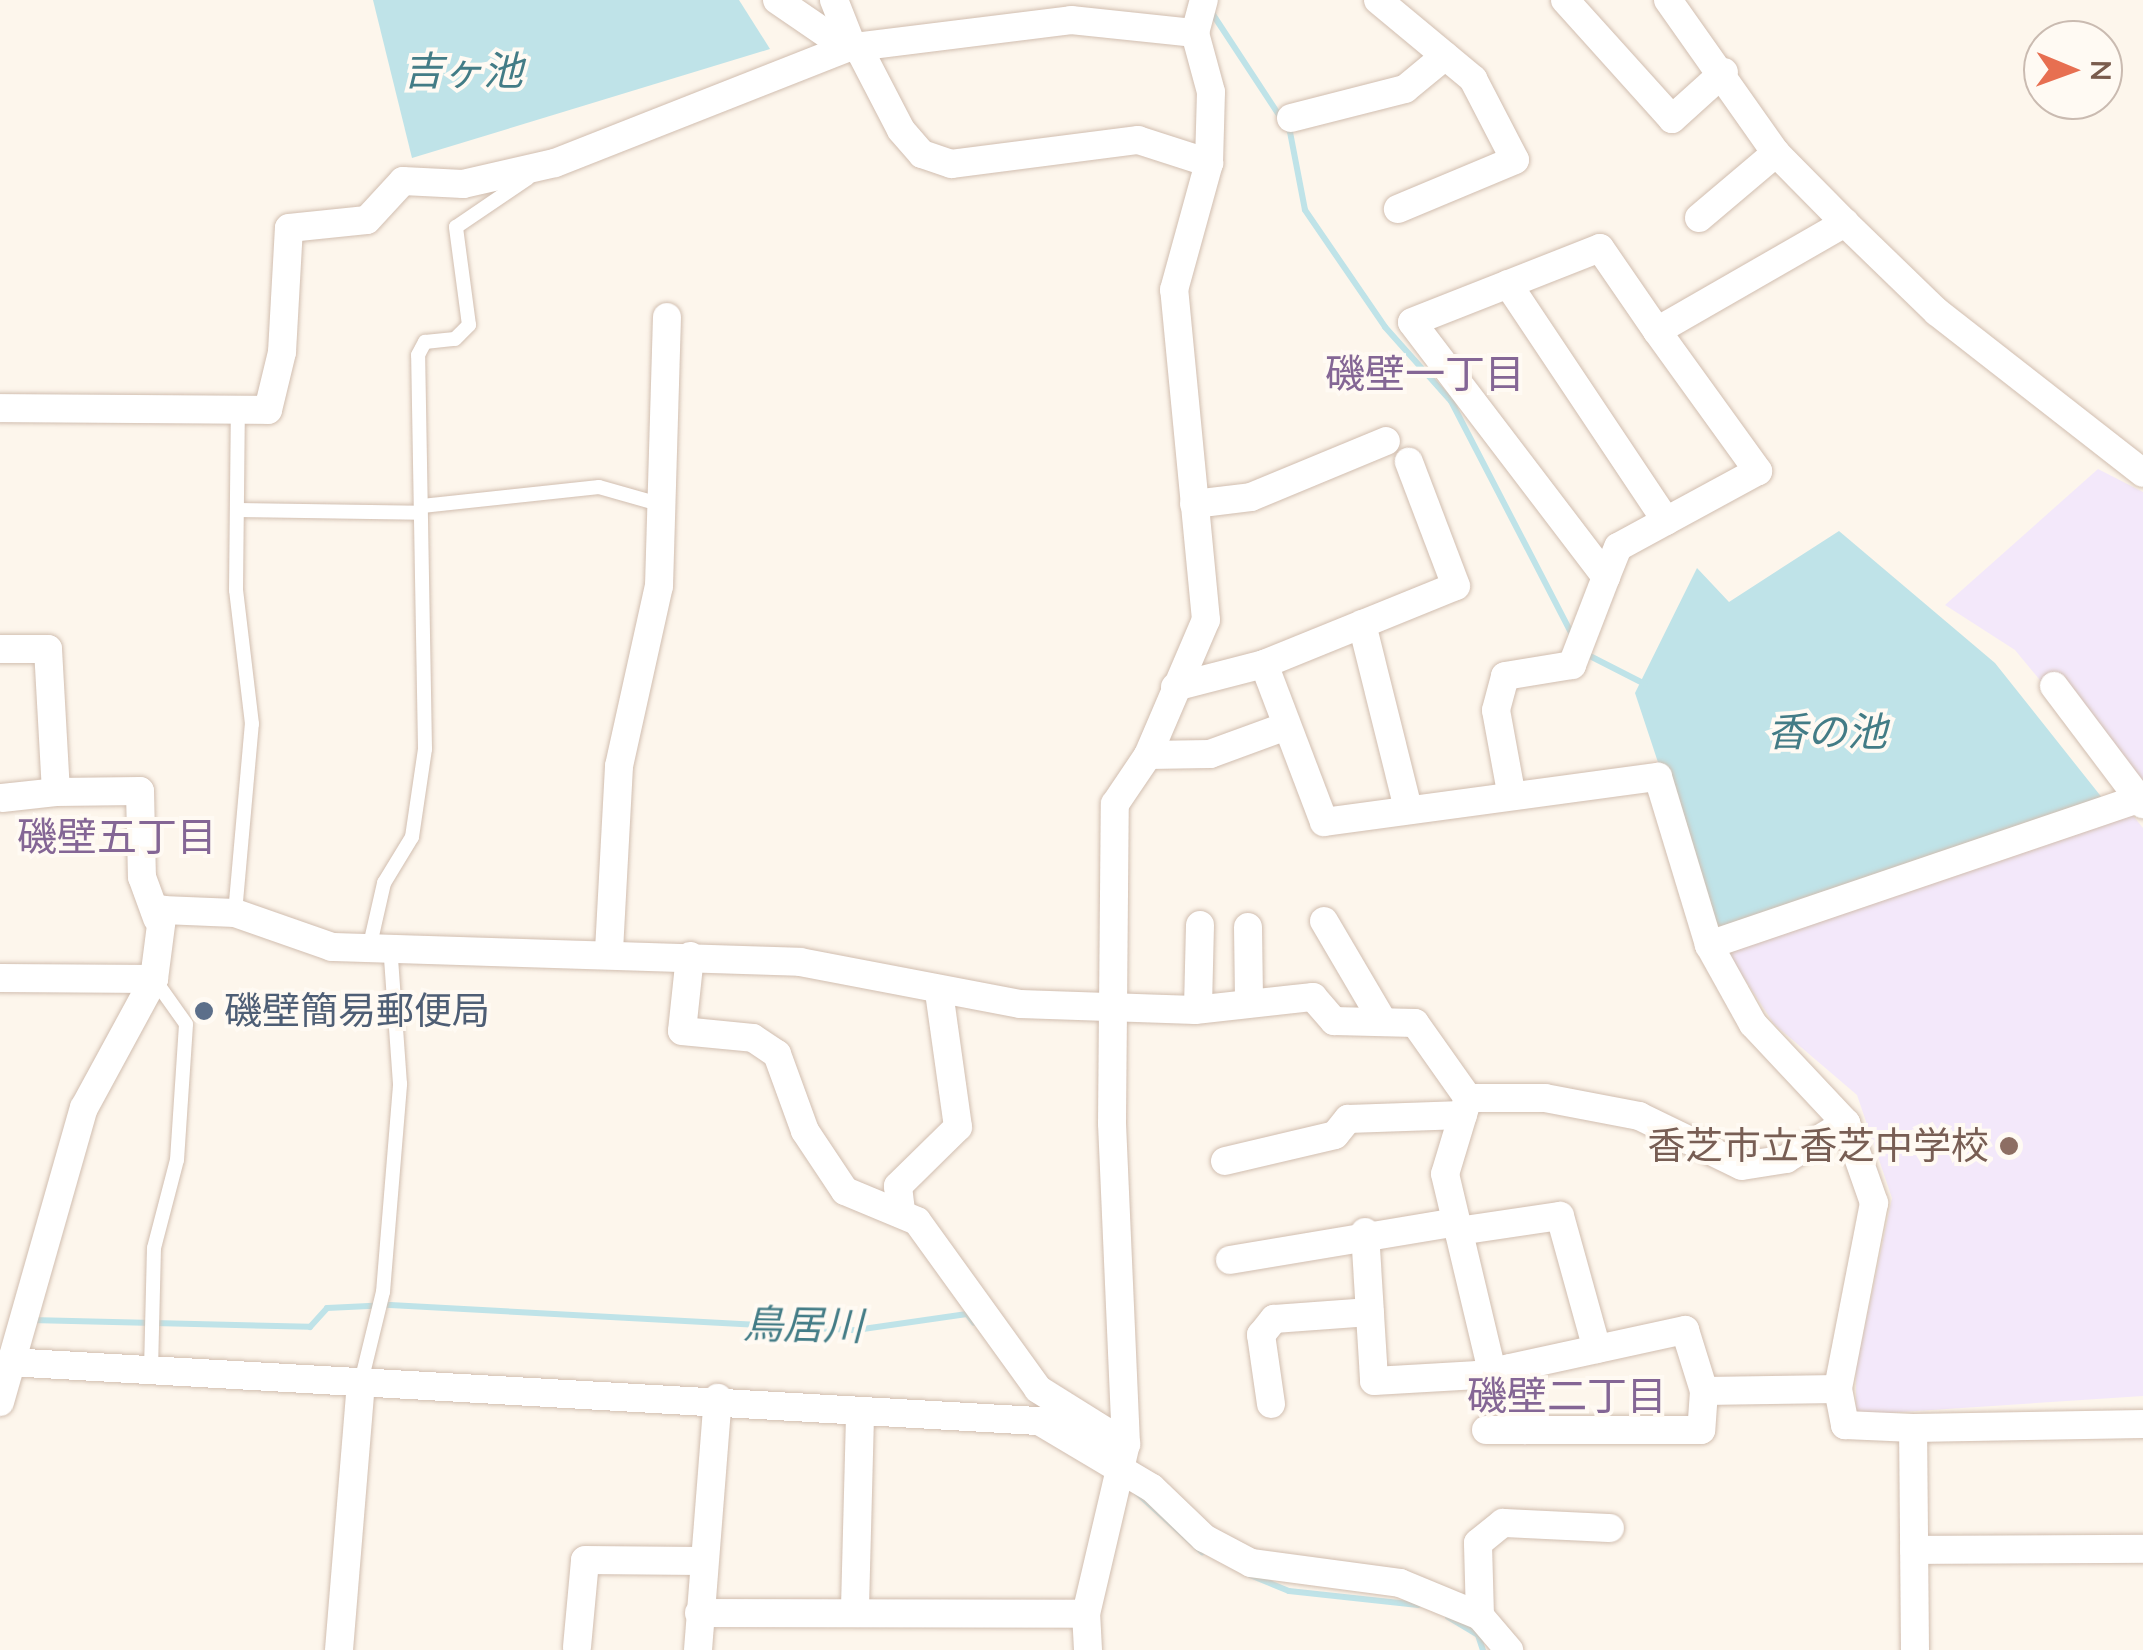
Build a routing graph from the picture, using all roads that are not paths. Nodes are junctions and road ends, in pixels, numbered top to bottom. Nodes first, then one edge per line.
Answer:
1 (777, 0) edge
2 (834, 0) edge
3 (1204, 0) edge
4 (1378, 0) edge
5 (1566, 0) edge
6 (1668, 0) edge
7 (1195, 33) junction
8 (852, 48) junction
9 (1445, 56) junction
10 (1724, 72) junction
11 (1291, 118) dead end
12 (1776, 154) junction
13 (555, 163) junction
14 (1209, 163) junction
15 (1398, 209) dead end
16 (1698, 218) dead end
17 (1845, 224) junction
18 (1508, 284) junction
19 (667, 317) dead end
20 (1658, 331) junction
21 (0, 408) edge
22 (238, 410) junction
23 (1386, 441) dead end
24 (1408, 462) dead end
25 (2143, 473) edge
26 (1194, 504) junction
27 (662, 505) junction
28 (421, 509) junction
29 (238, 510) junction
30 (1666, 521) junction
31 (1606, 577) junction
32 (1362, 624) junction
33 (0, 649) edge
34 (1264, 664) junction
35 (2054, 686) dead end
36 (1174, 687) junction
37 (1281, 728) junction
38 (1148, 755) junction
39 (56, 792) junction
40 (1511, 792) junction
41 (2, 798) edge
42 (2141, 802) edge
43 (1408, 809) junction
44 (235, 913) junction
45 (157, 918) junction
46 (1324, 921) dead end
47 (1200, 925) dead end
48 (1248, 927) dead end
49 (379, 946) junction
50 (1709, 946) junction
51 (609, 951) junction
52 (690, 956) junction
53 (0, 978) edge
54 (154, 979) junction
55 (939, 992) junction
56 (1249, 1000) junction
57 (1198, 1008) junction
58 (1114, 1010) junction
59 (1382, 1020) junction
60 (1465, 1106) junction
61 (1846, 1123) junction
62 (1225, 1161) dead end
63 (901, 1210) junction
64 (1457, 1227) junction
65 (1364, 1232) junction
66 (1230, 1260) dead end
67 (1370, 1312) junction
68 (8, 1343) edge
69 (1597, 1349) junction
70 (151, 1370) junction
71 (1500, 1370) junction
72 (361, 1382) junction
73 (1838, 1389) junction
74 (1704, 1391) junction
75 (718, 1398) junction
76 (0, 1402) edge
77 (1271, 1404) dead end
78 (860, 1413) junction
79 (2143, 1424) edge
80 (1913, 1428) junction
81 (1486, 1430) dead end
82 (1525, 1430) junction
83 (1123, 1457) junction
84 (1610, 1528) dead end
85 (2143, 1549) edge
86 (1914, 1550) junction
87 (700, 1562) junction
88 (855, 1607) junction
89 (699, 1613) junction
90 (1086, 1614) junction
91 (1480, 1616) junction
92 (577, 1646) dead end
93 (339, 1650) edge
94 (698, 1650) edge
95 (1088, 1650) edge
96 (1509, 1650) edge
97 (1915, 1650) edge

1 - 8 street
2 - 8 street
3 - 7 street
4 - 9 street
5 - 10 street
6 - 10 street
7 - 8 street
7 - 14 street
8 - 13 street
8 - 14 street
9 - 11 street
9 - 15 street
10 - 12 street
12 - 16 street
12 - 17 street
13 - 22 street
13 - 28 lane
14 - 26 street
17 - 20 street
17 - 25 street
18 - 20 street
18 - 30 street
18 - 31 street
19 - 27 street
20 - 30 street
21 - 22 street
22 - 29 lane
23 - 26 street
24 - 32 street
26 - 36 street
27 - 28 lane
27 - 51 street
28 - 29 lane
28 - 49 lane
29 - 44 lane
30 - 31 street
31 - 40 street
32 - 34 street
32 - 43 street
33 - 39 street
34 - 36 street
34 - 37 street
35 - 42 street
36 - 38 street
37 - 38 street
37 - 43 street
38 - 58 street
39 - 41 street
39 - 45 street
40 - 43 street
40 - 50 street
42 - 50 street
44 - 45 street
44 - 49 street
45 - 54 street
46 - 59 street
47 - 57 street
48 - 56 street
49 - 51 street
49 - 72 lane
50 - 61 street
51 - 52 street
52 - 55 street
52 - 63 street
53 - 54 street
54 - 68 street
54 - 70 lane
55 - 58 street
55 - 63 street
56 - 57 street
56 - 59 street
57 - 58 street
58 - 83 street
59 - 60 street
60 - 61 street
60 - 62 street
60 - 64 street
61 - 73 street
63 - 83 street
64 - 65 street
64 - 69 street
64 - 71 street
65 - 66 street
65 - 67 street
67 - 71 street
67 - 77 street
68 - 70 street
68 - 76 street
69 - 71 street
69 - 74 street
70 - 72 street
71 - 82 street
72 - 75 street
72 - 93 street
73 - 74 street
73 - 80 street
74 - 82 street
75 - 78 street
75 - 87 street
78 - 83 street
78 - 88 street
79 - 80 street
80 - 86 street
81 - 82 street
83 - 90 street
83 - 91 street
84 - 91 street
85 - 86 street
86 - 97 street
87 - 89 street
87 - 92 street
88 - 89 street
88 - 90 street
89 - 94 street
90 - 95 street
91 - 96 street

